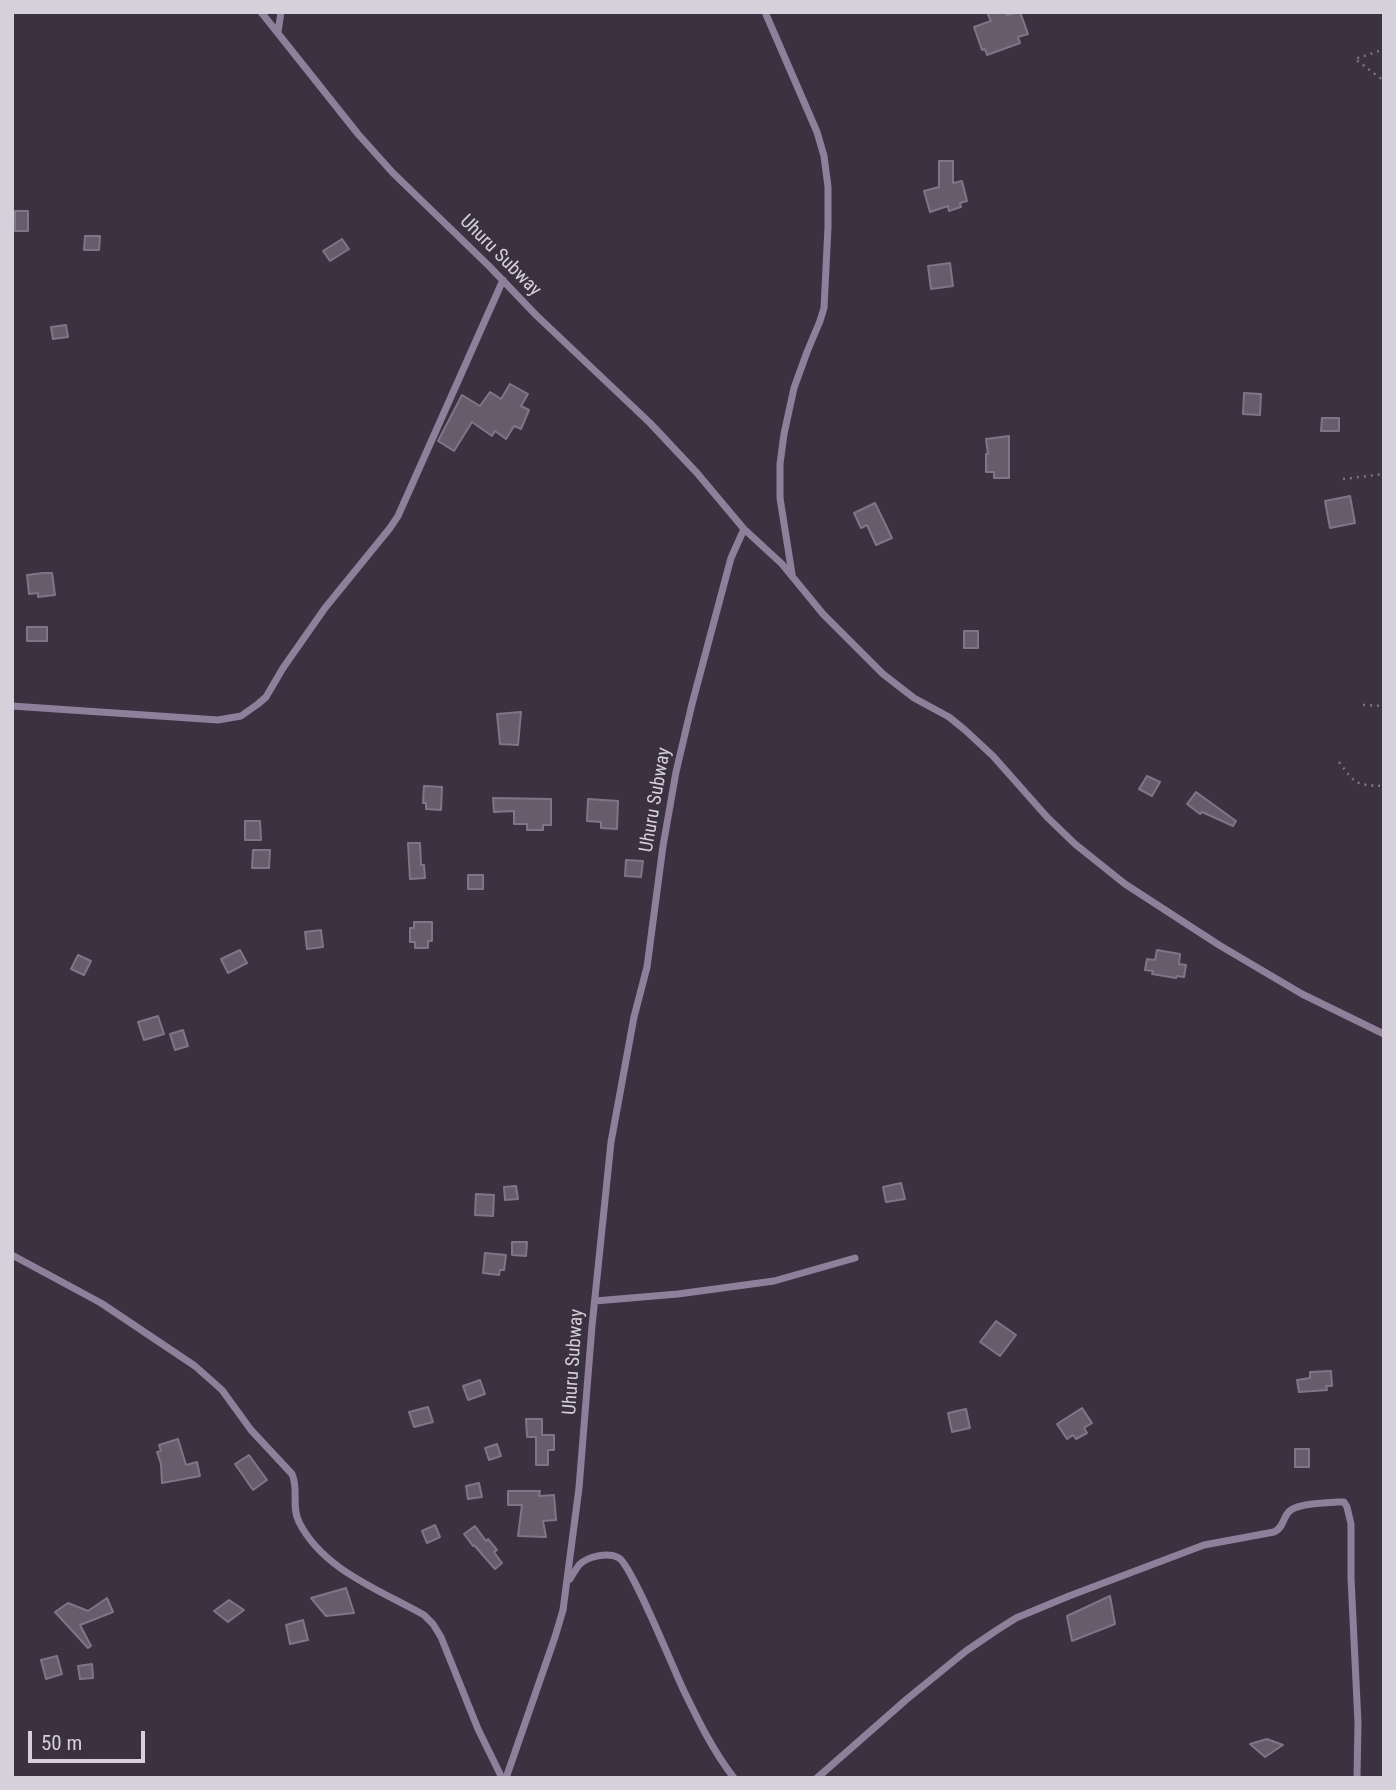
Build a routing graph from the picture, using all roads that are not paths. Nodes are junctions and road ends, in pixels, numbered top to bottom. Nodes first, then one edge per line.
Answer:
1 (261, 12) edge
2 (281, 12) edge
3 (765, 12) edge
4 (278, 32) junction
5 (503, 280) junction
6 (744, 529) junction
7 (792, 575) junction
8 (12, 706) edge
9 (1384, 1034) edge
10 (12, 1255) edge
11 (855, 1258) dead end
12 (595, 1301) junction
13 (568, 1582) junction
14 (504, 1778) edge
15 (734, 1778) edge
16 (817, 1778) edge
17 (1357, 1778) edge

1 - 4 street, Uhuru Subway
2 - 4 street
3 - 7 street
4 - 5 street, Uhuru Subway
5 - 6 street, Uhuru Subway
5 - 8 street
6 - 7 street
6 - 12 street, Uhuru Subway
7 - 9 street
10 - 14 street
11 - 12 street
12 - 13 street, Uhuru Subway
13 - 14 street, Uhuru Subway
13 - 15 street
16 - 17 street

